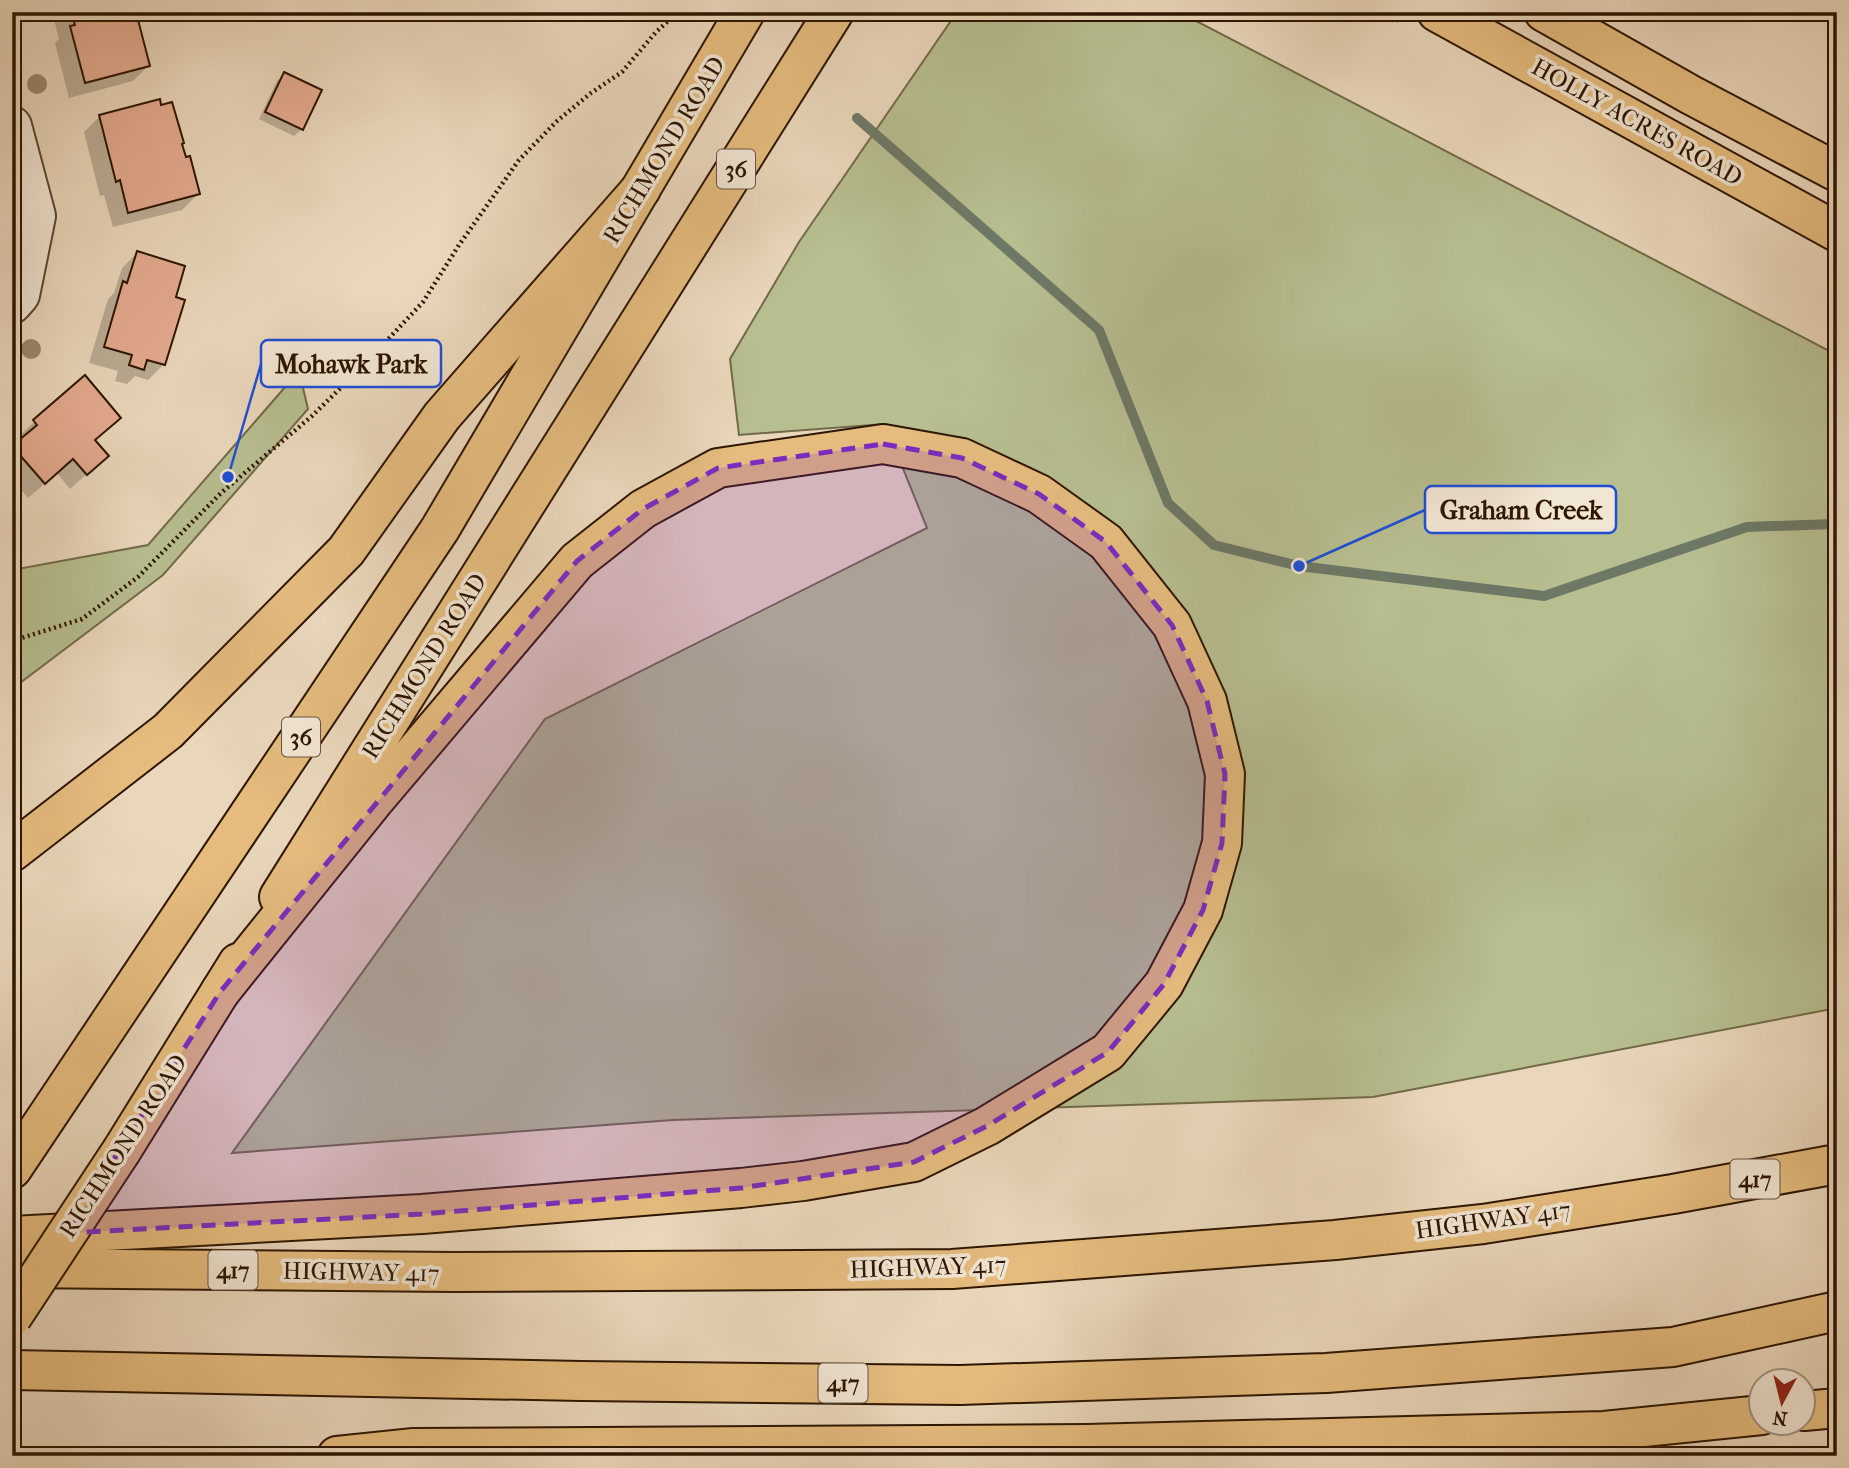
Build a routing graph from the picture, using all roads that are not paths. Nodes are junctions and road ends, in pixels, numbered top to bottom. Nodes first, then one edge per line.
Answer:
1 (745, 12) edge
2 (834, 12) edge
3 (1437, 12) edge
4 (1544, 12) edge
5 (12, 126) edge
6 (1837, 172) edge
7 (641, 189) junction
8 (1837, 232) edge
9 (12, 303) edge
10 (12, 852) edge
11 (220, 992) junction
12 (1837, 1147) edge
13 (18, 1160) edge
14 (1837, 1164) edge
15 (1673, 1195) junction
16 (12, 1236) edge
17 (12, 1268) edge
18 (1837, 1311) edge
19 (12, 1317) edge
20 (1837, 1329) edge
21 (1673, 1347) junction
22 (12, 1370) edge
23 (1837, 1408) edge
24 (1818, 1410) edge
25 (1748, 1416) edge
26 (337, 1456) edge

1 - 7 main road, RICHMOND ROAD / 36
2 - 11 main road, RICHMOND ROAD / 36
3 - 8 main road, HOLLY ACRES ROAD
4 - 6 main road, HOLLY ACRES ROAD
5 - 9 street
7 - 10 main road
7 - 13 main road, RICHMOND ROAD / 36
11 - 16 main road
11 - 19 main road, RICHMOND ROAD / 36, bridge
12 - 15 main road
14 - 15 main road, HIGHWAY 417 / 417
15 - 17 main road, HIGHWAY 417 / 417
18 - 21 main road
20 - 21 main road, 417
21 - 22 main road, 417
23 - 24 main road
25 - 26 main road

